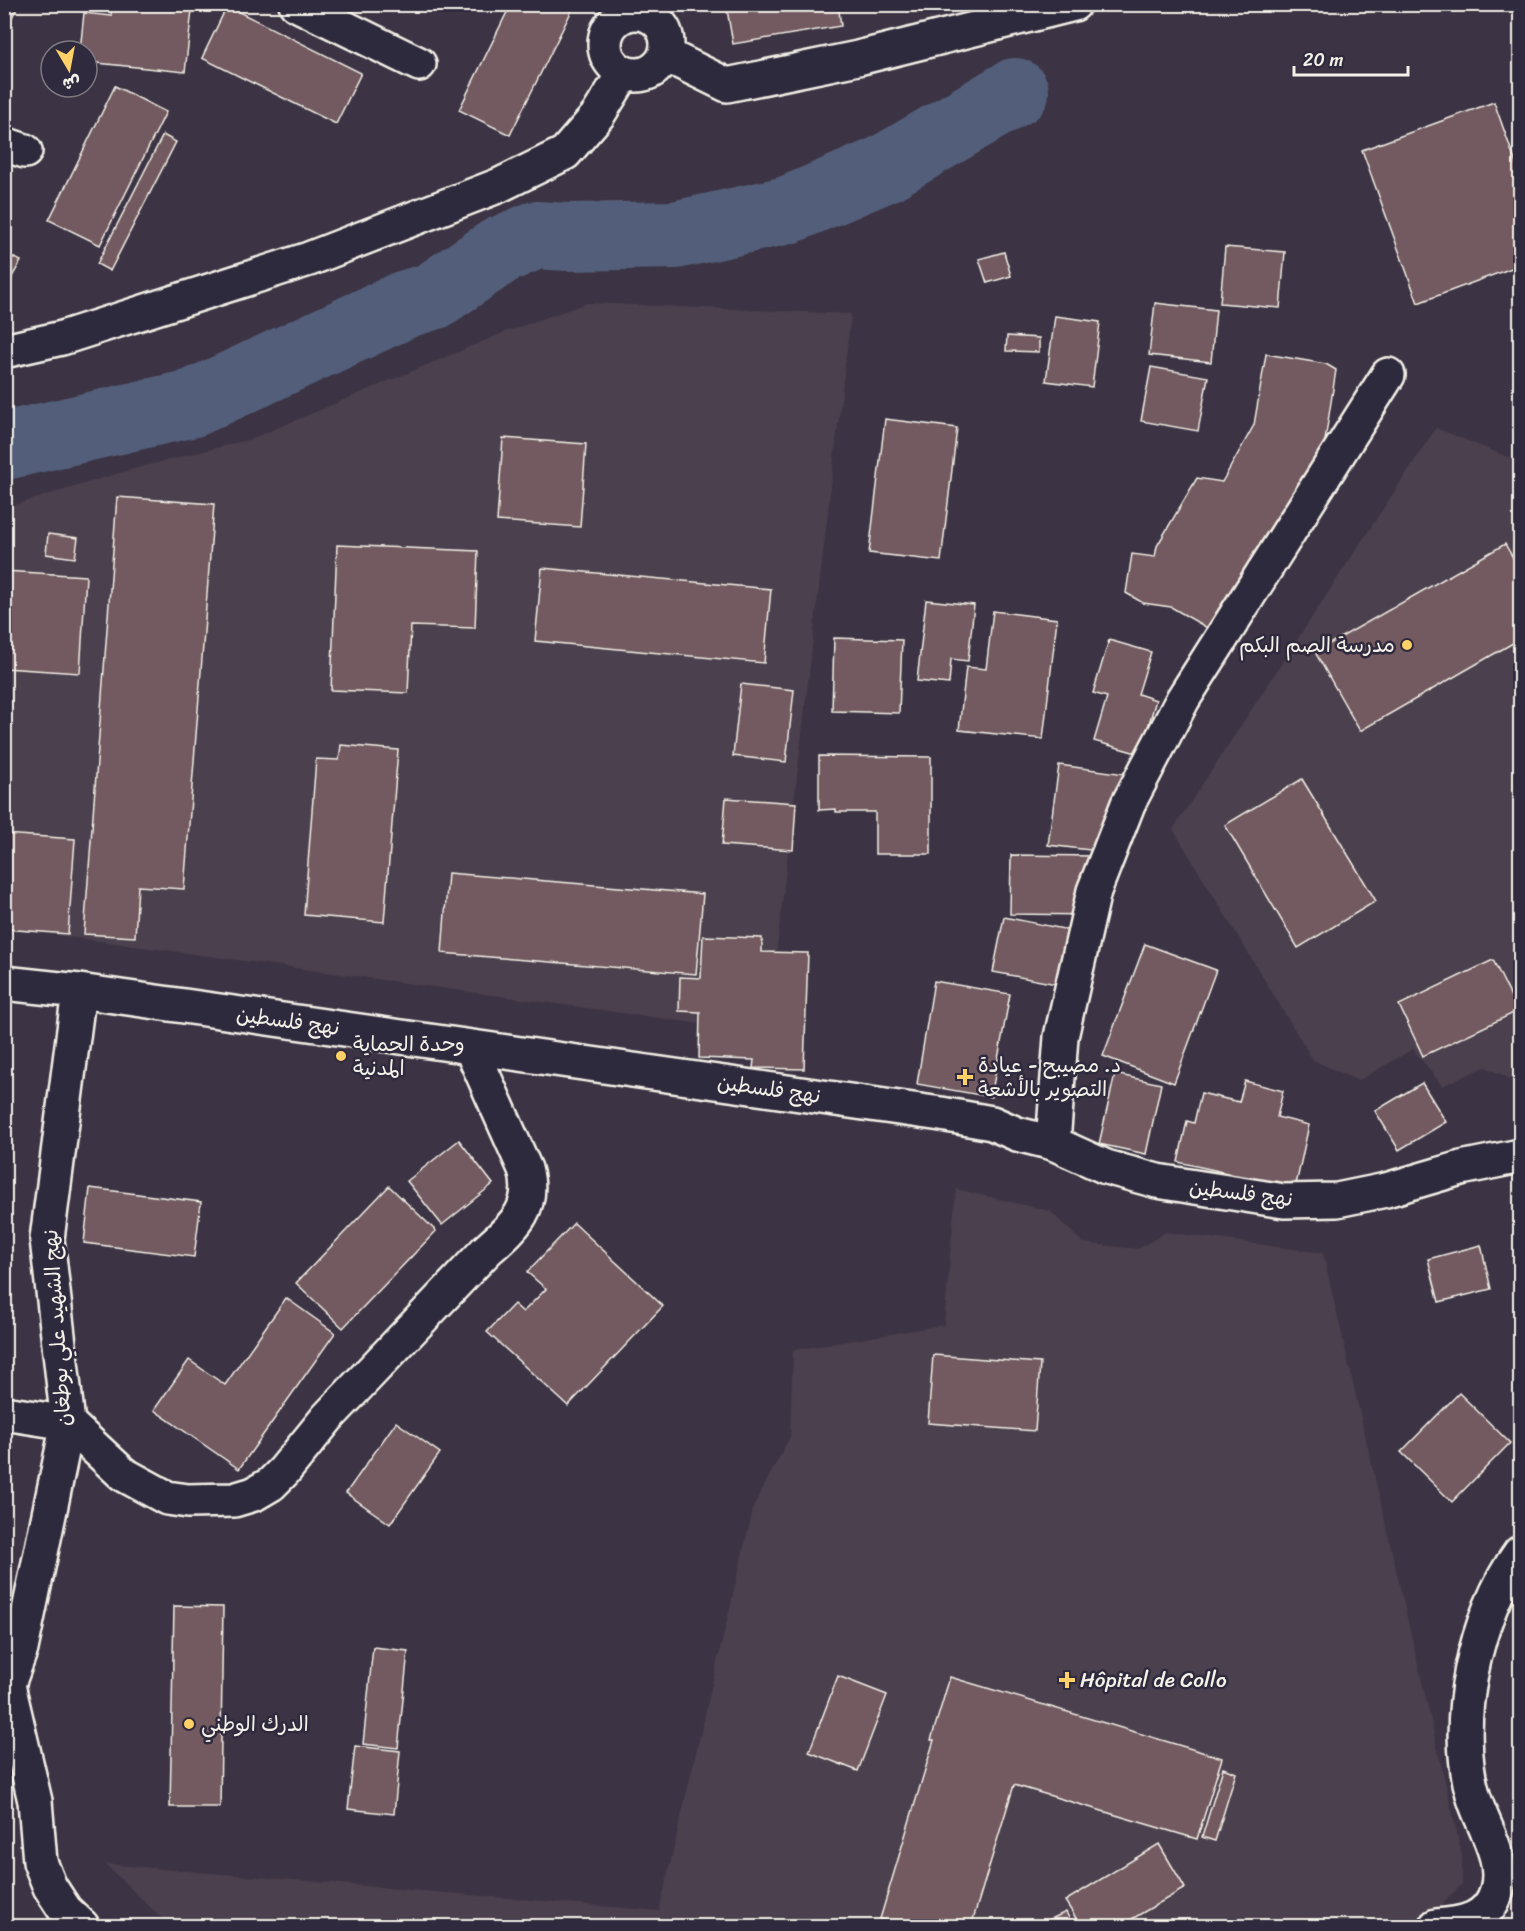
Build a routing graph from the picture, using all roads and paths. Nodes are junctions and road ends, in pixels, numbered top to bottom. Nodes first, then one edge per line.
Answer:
1 (296, 4) edge
2 (1074, 4) edge
3 (625, 9) edge
4 (666, 55) junction
5 (419, 64) dead end
6 (624, 73) junction
7 (4, 351) edge
8 (1388, 375) dead end
9 (4, 983) edge
10 (79, 991) junction
11 (471, 1048) junction
12 (1053, 1143) junction
13 (1521, 1156) edge
14 (4, 1413) edge
15 (68, 1423) junction
16 (1521, 1553) edge
17 (6, 1690) edge
18 (1509, 1894) edge
19 (82, 1926) edge
20 (1436, 1926) edge

1 - 5 street
2 - 4 street
3 - 4 street
3 - 6 street
4 - 6 street
6 - 7 street
8 - 12 street
9 - 10 street, نهج فلسطين
10 - 11 street, نهج فلسطين
10 - 15 street, نهج الشهيد علي بوطغان
11 - 12 street, نهج فلسطين
11 - 15 street
12 - 13 street, نهج فلسطين
14 - 15 street
15 - 17 street, نهج الشهيد علي بوطغان
16 - 18 street
17 - 19 street
18 - 20 street

